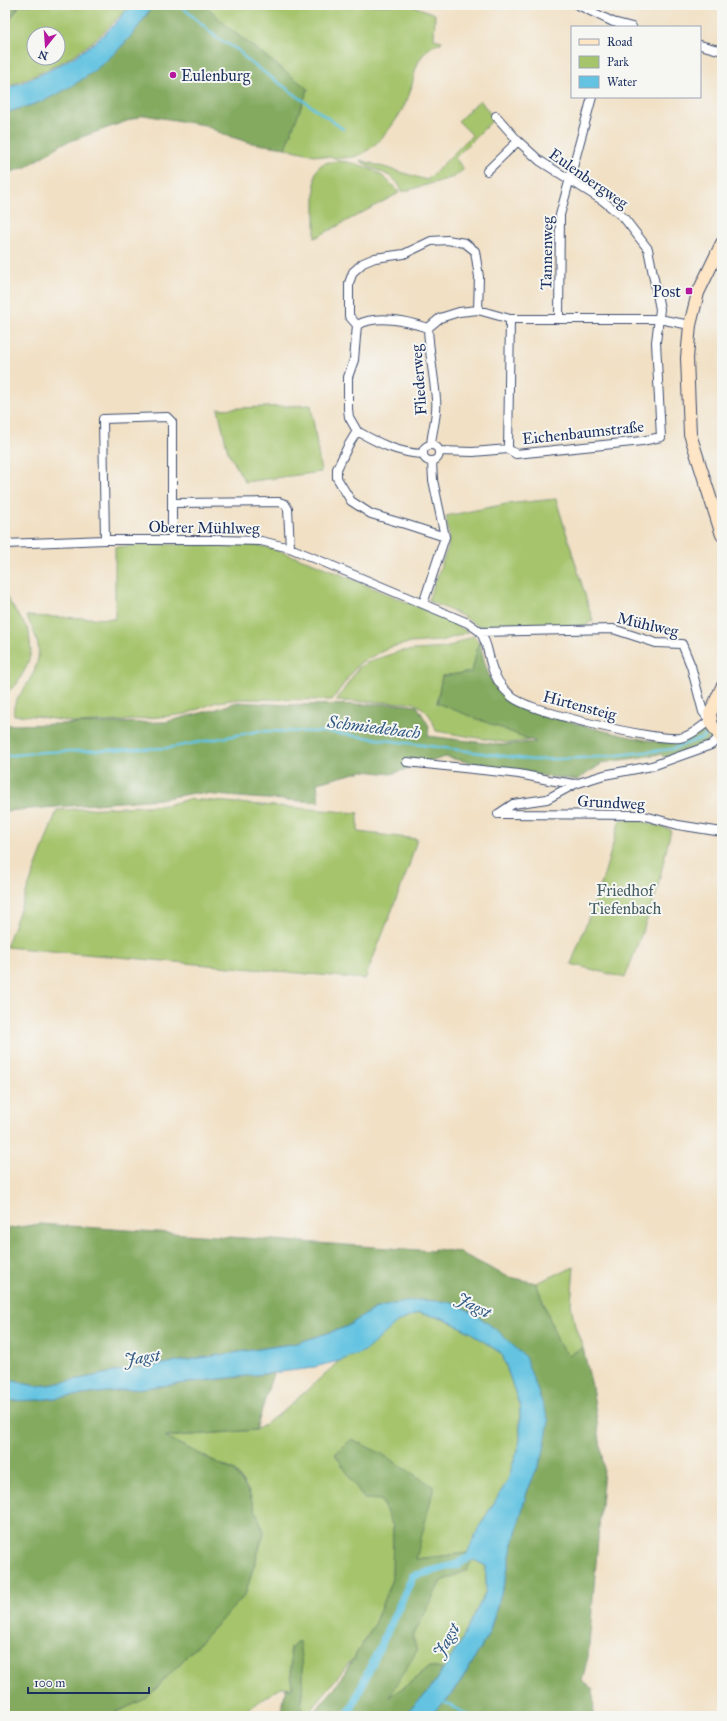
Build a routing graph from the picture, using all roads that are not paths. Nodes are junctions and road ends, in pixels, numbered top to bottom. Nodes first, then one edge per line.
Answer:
1 (578, 5) edge
2 (612, 24) edge
3 (625, 26) edge
4 (701, 45) edge
5 (722, 51) edge
6 (592, 98) edge
7 (496, 116) dead end
8 (518, 141) junction
9 (487, 171) dead end
10 (569, 178) junction
11 (722, 244) edge
12 (478, 310) junction
13 (559, 318) junction
14 (510, 319) junction
15 (659, 319) junction
16 (357, 325) junction
17 (690, 325) junction
18 (428, 328) junction
19 (357, 431) junction
20 (431, 445) junction
21 (508, 449) junction
22 (439, 451) junction
23 (423, 454) junction
24 (432, 462) junction
25 (173, 502) junction
26 (722, 535) edge
27 (445, 537) junction
28 (106, 540) junction
29 (172, 540) junction
30 (5, 544) edge
31 (290, 548) junction
32 (423, 604) junction
33 (480, 632) junction
34 (722, 687) edge
35 (716, 731) edge
36 (407, 762) dead end
37 (575, 784) junction
38 (722, 832) edge

1 - 2 street
2 - 3 street
4 - 5 street
6 - 10 street, Tannenweg
7 - 8 street, Eulenbergweg
8 - 9 street
8 - 10 street, Eulenbergweg
10 - 13 street, Tannenweg
10 - 15 street, Eulenbergweg
11 - 17 main road
12 - 14 street, Fliederweg
12 - 16 street
12 - 18 street, Fliederweg
13 - 14 street, Fliederweg
13 - 15 street, Fliederweg
14 - 21 street
15 - 17 street, Fliederweg
15 - 21 street, Eichenbaumstraße
16 - 18 street
16 - 19 street
17 - 26 main road
18 - 20 street, Fliederweg
19 - 23 street
19 - 27 street
20 - 22 street
20 - 23 street
21 - 22 street, Eichenbaumstraße
22 - 24 street
23 - 24 street
24 - 27 street
25 - 28 street
25 - 29 street
25 - 31 street
27 - 32 street
28 - 29 street, Oberer Mühlweg
28 - 30 street, Oberer Mühlweg
29 - 31 street, Oberer Mühlweg
31 - 32 street, Oberer Mühlweg
32 - 33 street, Oberer Mühlweg
33 - 35 street, Hirtensteig
33 - 35 street, Mühlweg
34 - 35 main road
35 - 37 street
36 - 37 street
37 - 38 street, Grundweg

